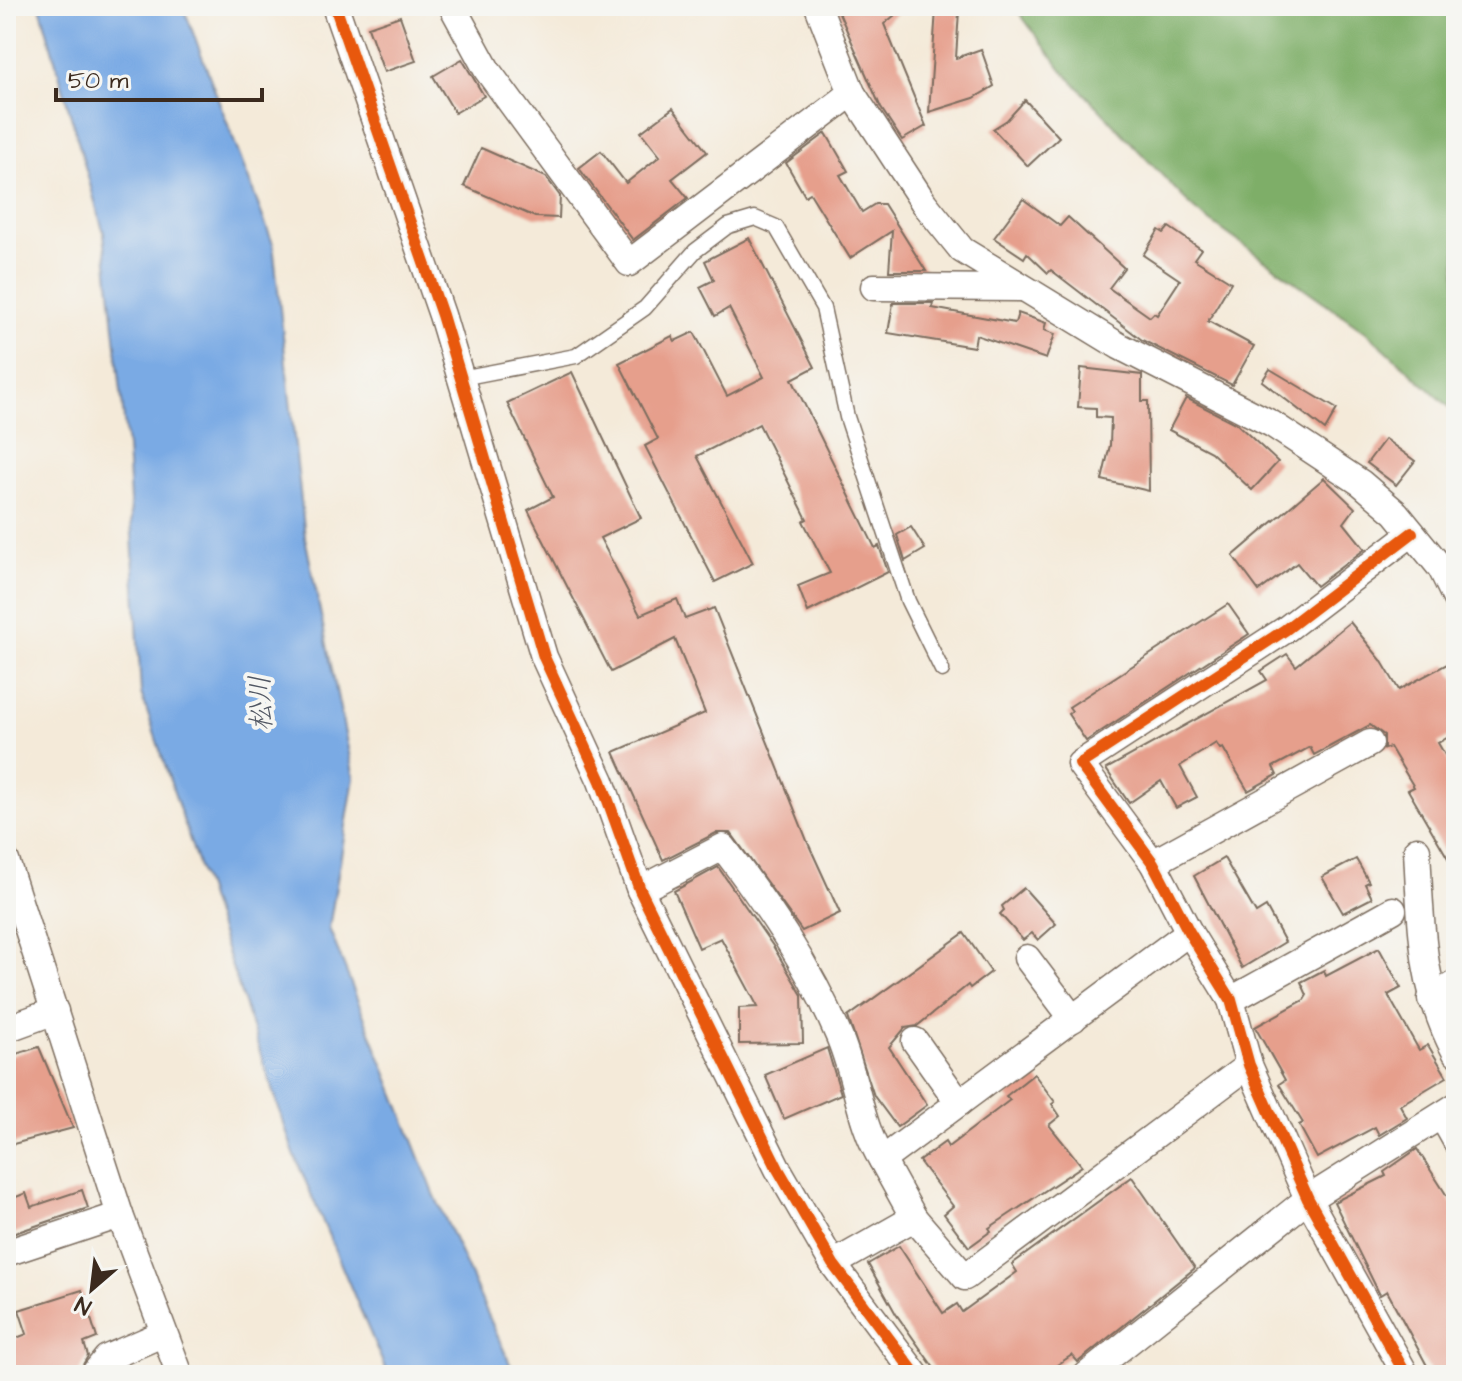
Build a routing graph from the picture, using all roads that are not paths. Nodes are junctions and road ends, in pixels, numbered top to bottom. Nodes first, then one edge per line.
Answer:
1 (335, 6) edge
2 (452, 6) edge
3 (818, 6) edge
4 (852, 93) junction
5 (874, 287) dead end
6 (1022, 288) junction
7 (461, 378) junction
8 (1412, 533) junction
9 (1456, 599) edge
10 (942, 670) dead end
11 (1370, 743) dead end
12 (1417, 850) dead end
13 (6, 861) edge
14 (1153, 863) junction
15 (640, 890) junction
16 (1393, 910) dead end
17 (1189, 932) junction
18 (1027, 958) dead end
19 (1456, 983) edge
20 (1431, 999) junction
21 (1231, 1000) junction
22 (55, 1011) junction
23 (1073, 1019) junction
24 (6, 1029) edge
25 (915, 1041) dead end
26 (1456, 1053) edge
27 (1249, 1065) junction
28 (959, 1103) junction
29 (1449, 1111) edge
30 (1456, 1141) edge
31 (882, 1160) junction
32 (1308, 1199) junction
33 (120, 1215) junction
34 (914, 1218) junction
35 (6, 1253) edge
36 (833, 1264) junction
37 (162, 1334) junction
38 (93, 1375) edge
39 (180, 1375) edge
40 (916, 1375) edge
41 (1087, 1375) edge
42 (1406, 1375) edge

1 - 7 street
2 - 4 street
3 - 4 street
4 - 6 street
5 - 6 street
6 - 8 street
7 - 10 lane
7 - 15 street
8 - 9 street
8 - 14 street
11 - 14 street
12 - 20 street
13 - 22 street
14 - 17 street
15 - 31 street
15 - 36 street
16 - 21 street
17 - 21 street
17 - 23 street
18 - 23 street
19 - 20 street
20 - 26 street
21 - 27 street
22 - 24 street
22 - 33 street
23 - 28 street
25 - 28 street
27 - 32 street
27 - 34 street
28 - 31 street
29 - 30 street
29 - 32 street
31 - 34 street
32 - 41 street
32 - 42 street
33 - 35 street
33 - 37 street
34 - 36 street
36 - 40 street
37 - 38 street
37 - 39 street

